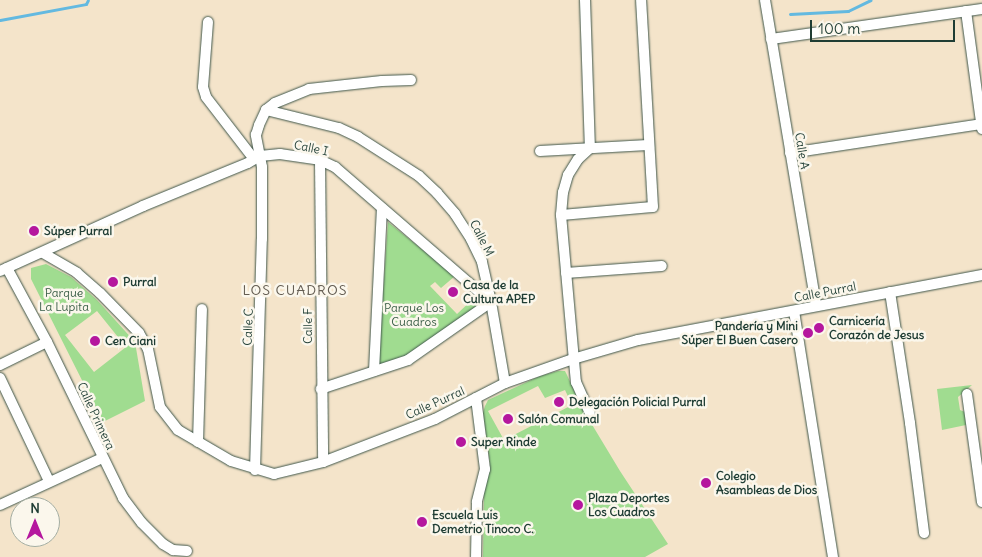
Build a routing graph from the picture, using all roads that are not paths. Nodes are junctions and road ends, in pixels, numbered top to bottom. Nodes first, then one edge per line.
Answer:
1 (585, 0) edge
2 (641, 0) edge
3 (764, 0) edge
4 (982, 9) edge
5 (966, 11) junction
6 (208, 22) dead end
7 (770, 39) junction
8 (411, 80) dead end
9 (266, 110) junction
10 (982, 127) edge
11 (648, 145) junction
12 (590, 148) junction
13 (540, 151) dead end
14 (790, 153) junction
15 (257, 158) junction
16 (320, 160) junction
17 (382, 208) junction
18 (561, 215) junction
19 (43, 253) junction
20 (662, 266) dead end
21 (3, 270) edge
22 (566, 273) junction
23 (982, 275) edge
24 (890, 292) junction
25 (491, 302) junction
26 (816, 306) junction
27 (202, 310) dead end
28 (794, 311) junction
29 (47, 342) junction
30 (573, 359) junction
31 (0, 365) edge
32 (374, 371) junction
33 (0, 378) edge
34 (506, 383) junction
35 (320, 388) junction
36 (968, 394) dead end
37 (476, 398) junction
38 (590, 413) dead end
39 (978, 433) edge
40 (198, 442) junction
41 (102, 458) junction
42 (323, 462) junction
43 (255, 470) junction
44 (49, 481) junction
45 (982, 502) edge
46 (0, 505) edge
47 (924, 534) dead end
48 (187, 551) dead end
49 (476, 557) edge
50 (833, 557) edge

1 - 12 street
2 - 11 street
3 - 7 street, Calle A
4 - 5 street
5 - 7 street
5 - 10 street
6 - 15 street
7 - 14 street, Calle A
8 - 9 street
9 - 15 street, Calle C
9 - 25 street, Calle M
10 - 14 street
11 - 12 street
11 - 18 street
12 - 13 street
12 - 18 street
14 - 26 street, Calle A
15 - 16 street, Calle I
15 - 19 street, Calle I
15 - 43 street, Calle C
16 - 17 street, Calle I
16 - 35 street, Calle F
17 - 25 street, Calle I
17 - 32 street
18 - 22 street
19 - 21 street
19 - 40 street, Calle Purral
20 - 22 street
21 - 29 street, Calle Primera
22 - 30 street
23 - 24 street, Calle Purral
24 - 26 street, Calle Purral
24 - 47 street
25 - 32 street
25 - 34 street
26 - 28 street, Calle Purral
27 - 40 street
28 - 30 street, Calle Purral
28 - 50 street
29 - 31 street
29 - 41 street, Calle Primera
30 - 34 street, Calle Purral
30 - 38 street
32 - 35 street
33 - 44 street
34 - 37 street, Calle Purral
35 - 42 street, Calle F
36 - 39 street
37 - 42 street, Calle Purral
37 - 49 street
39 - 45 street
40 - 43 street, Calle Purral
41 - 44 street
41 - 48 street, Calle Primera
42 - 43 street, Calle Purral
44 - 46 street

